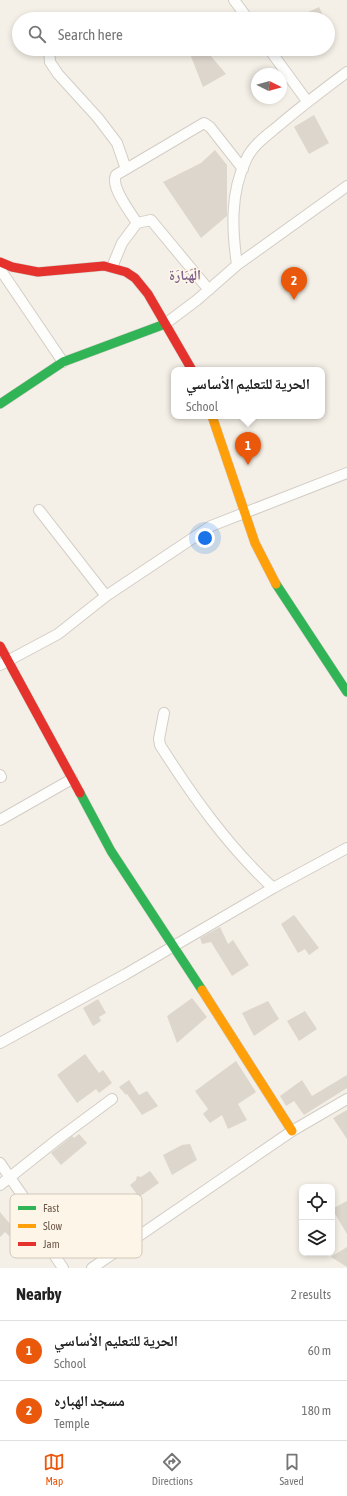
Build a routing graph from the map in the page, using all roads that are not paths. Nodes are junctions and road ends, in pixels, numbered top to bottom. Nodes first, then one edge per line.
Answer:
1 (234, 0) edge
2 (243, 12) edge
3 (50, 56) edge
4 (274, 56) edge
5 (347, 72) edge
6 (307, 101) junction
7 (126, 169) junction
8 (243, 169) junction
9 (347, 186) edge
10 (137, 223) junction
11 (0, 262) edge
12 (237, 265) junction
13 (112, 266) junction
14 (0, 269) edge
15 (209, 290) junction
16 (165, 324) junction
17 (63, 362) junction
18 (190, 367) edge
19 (0, 404) edge
20 (213, 419) edge
21 (347, 473) edge
22 (39, 510) dead end
23 (244, 512) junction
24 (106, 596) junction
25 (0, 646) edge
26 (4, 662) edge
27 (347, 692) edge
28 (164, 713) dead end
29 (72, 779) junction
30 (0, 820) edge
31 (347, 848) edge
32 (273, 888) junction
33 (174, 946) junction
34 (0, 1043) edge
35 (112, 1099) dead end
36 (347, 1099) edge
37 (292, 1130) junction
38 (0, 1163) edge
39 (10, 1178) junction
40 (0, 1185) edge
41 (21, 1194) edge
42 (142, 1234) edge
43 (56, 1258) edge
44 (106, 1258) edge
45 (63, 1268) edge
46 (92, 1268) edge

1 - 2 street
3 - 7 street
4 - 6 street
5 - 6 street
6 - 8 street
7 - 8 street
7 - 10 street
8 - 12 street
9 - 12 street
10 - 13 street
10 - 15 street
11 - 13 street
12 - 15 street
13 - 16 street
14 - 17 street
15 - 16 street
16 - 17 street
16 - 18 street
17 - 19 street
20 - 23 street
21 - 23 street
22 - 24 street
23 - 24 street
23 - 27 street
24 - 26 street
25 - 26 street
26 - 29 street
28 - 32 street
29 - 30 street
29 - 33 street
31 - 32 street
32 - 33 street
33 - 34 street
33 - 37 street
35 - 39 street
36 - 37 street
37 - 42 street
38 - 39 street
39 - 40 street
39 - 41 street
43 - 45 street
44 - 46 street

